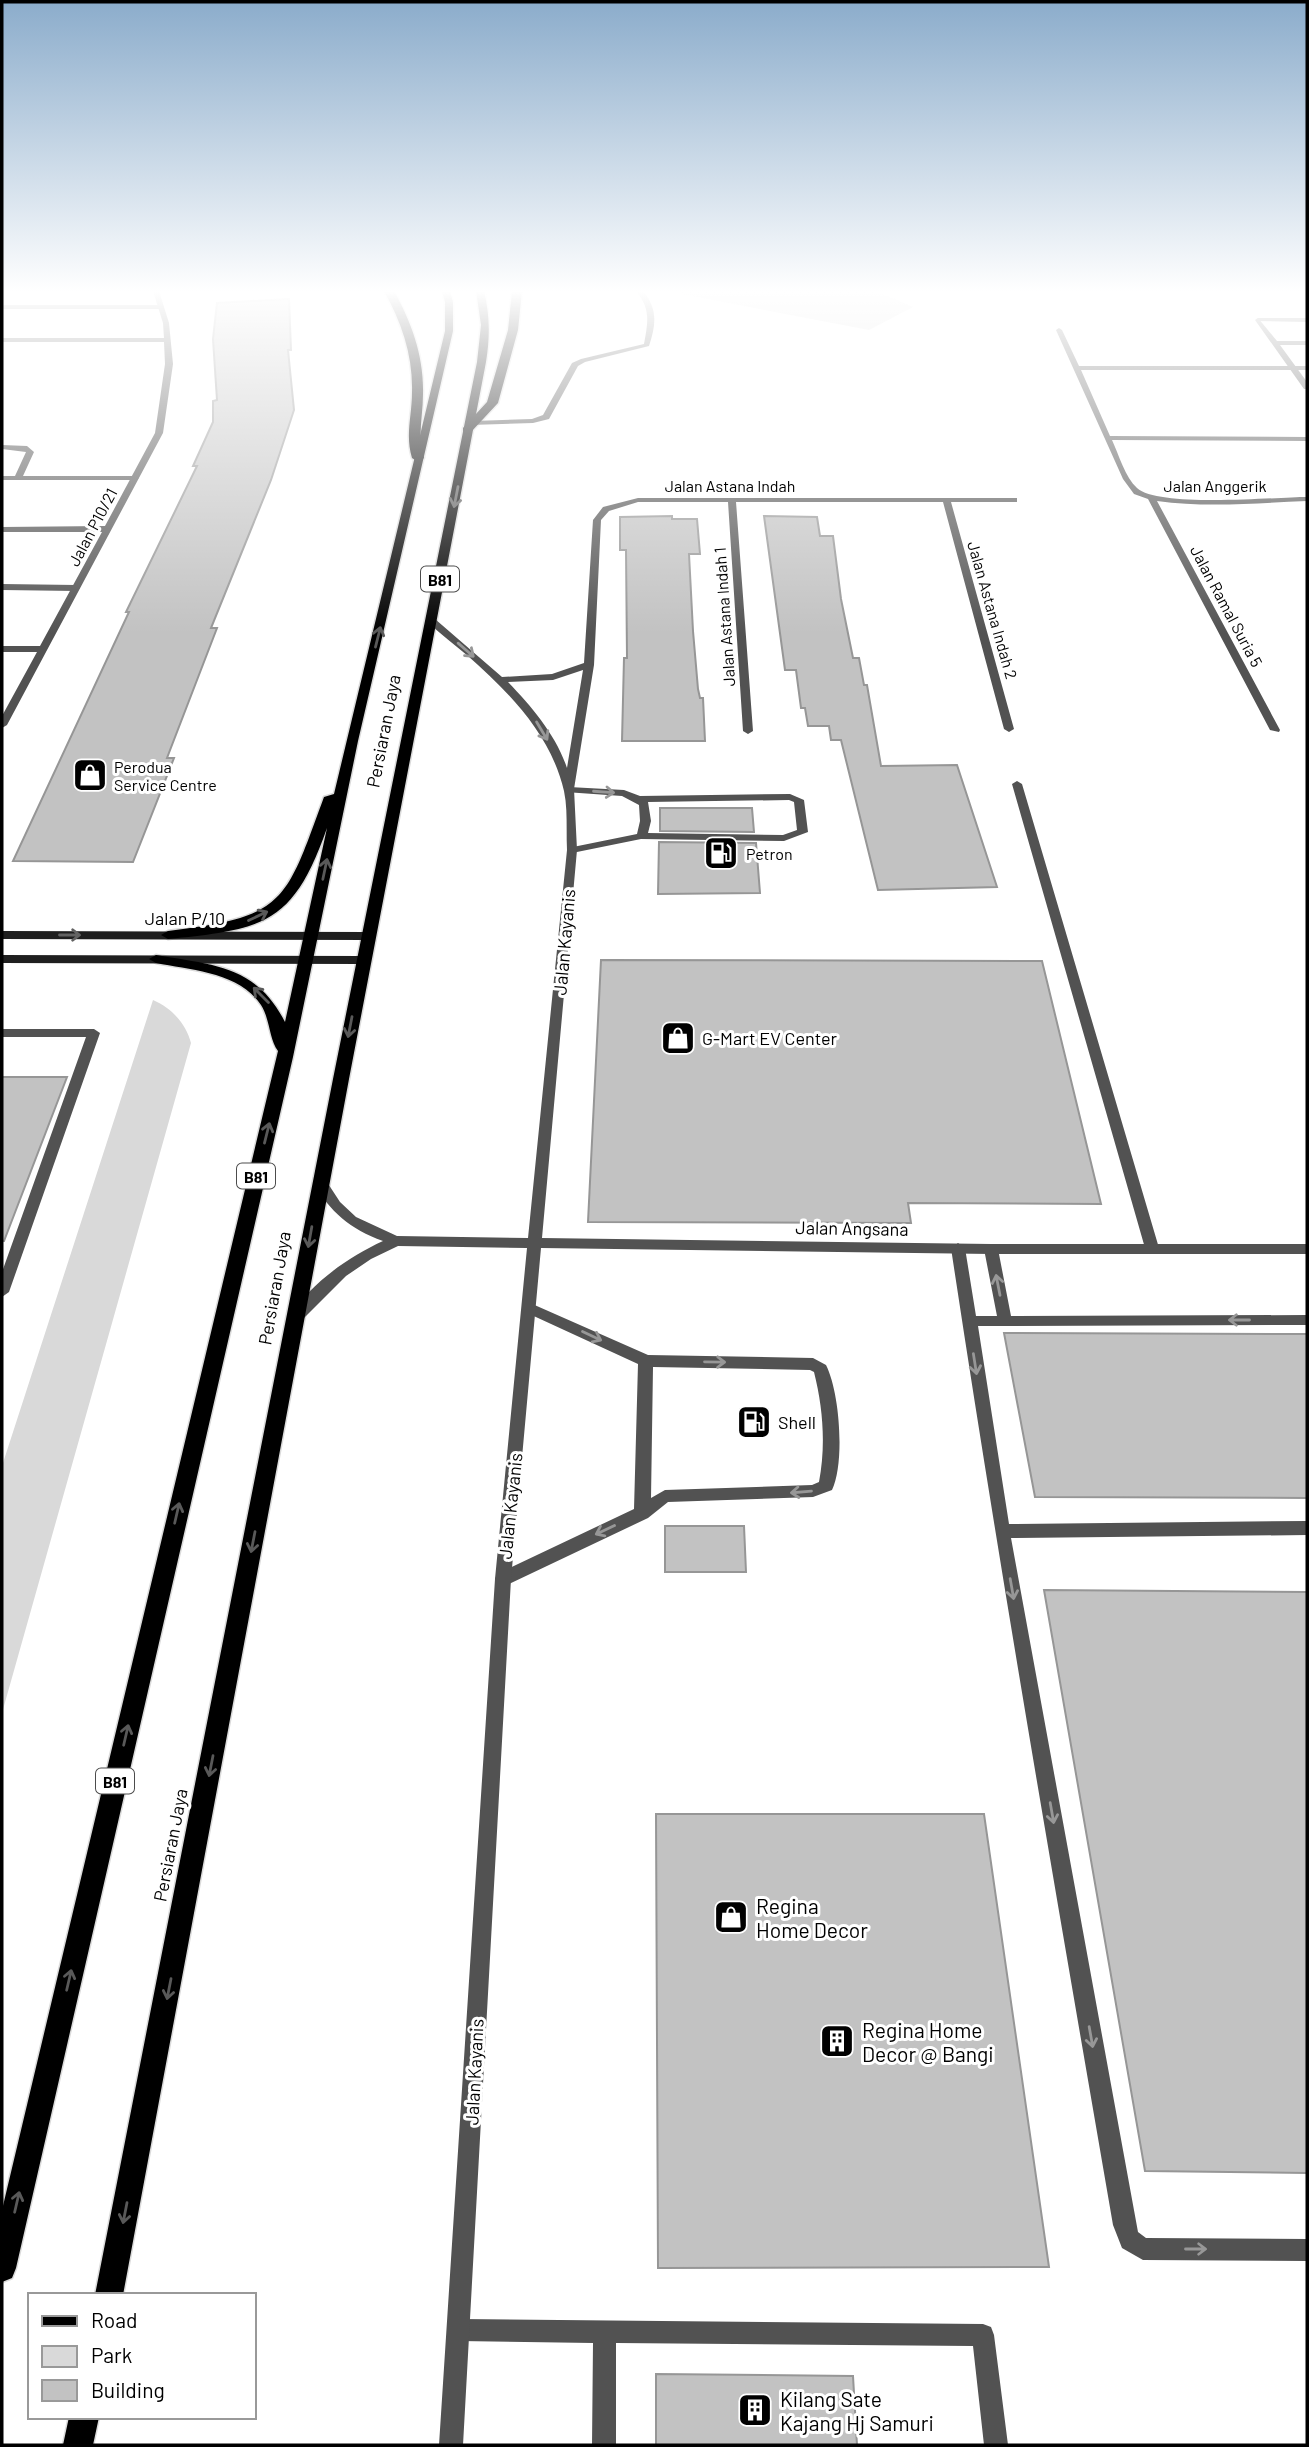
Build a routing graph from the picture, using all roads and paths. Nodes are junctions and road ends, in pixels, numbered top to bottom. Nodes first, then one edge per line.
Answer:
1 (163, 405) edge
2 (417, 405) edge
3 (431, 405) edge
4 (474, 405) edge
5 (490, 405) edge
6 (552, 405) edge
7 (1094, 405) edge
8 (470, 426) junction
9 (1109, 438) junction
10 (1307, 439) edge
11 (2, 447) edge
12 (418, 458) junction
13 (2, 478) edge
14 (18, 478) junction
15 (135, 478) junction
16 (1152, 498) junction
17 (1307, 499) edge
18 (732, 500) junction
19 (946, 500) junction
20 (1014, 500) dead end
21 (2, 529) edge
22 (107, 529) junction
23 (2, 587) edge
24 (76, 588) junction
25 (432, 621) junction
26 (2, 649) edge
27 (43, 649) junction
28 (589, 665) junction
29 (500, 680) junction
30 (2, 725) edge
31 (1009, 729) dead end
32 (1275, 730) dead end
33 (748, 731) dead end
34 (352, 741) junction
35 (1017, 784) dead end
36 (569, 790) junction
37 (638, 799) junction
38 (641, 836) junction
39 (572, 850) junction
40 (2, 935) edge
41 (168, 935) junction
42 (311, 936) junction
43 (369, 936) junction
44 (2, 959) edge
45 (156, 959) junction
46 (306, 960) junction
47 (363, 960) junction
48 (2, 1033) edge
49 (285, 1057) junction
50 (320, 1182) junction
51 (396, 1241) junction
52 (535, 1243) junction
53 (958, 1248) junction
54 (1152, 1248) junction
55 (991, 1249) junction
56 (1307, 1249) edge
57 (2, 1292) edge
58 (530, 1308) junction
59 (296, 1317) junction
60 (1307, 1320) edge
61 (968, 1321) junction
62 (1005, 1321) junction
63 (646, 1361) junction
64 (642, 1513) junction
65 (1307, 1528) edge
66 (1002, 1531) junction
67 (503, 1578) junction
68 (1307, 2250) edge
69 (2, 2268) edge
70 (108, 2293) edge
71 (459, 2330) junction
72 (605, 2332) junction
73 (84, 2419) edge
74 (79, 2445) edge
75 (451, 2445) edge
76 (604, 2445) edge
77 (996, 2445) edge

1 - 15 street, Jalan P10/21
2 - 12 highway
3 - 12 main road, Persiaran Jaya / B81
4 - 8 main road, Persiaran Jaya / B81
5 - 8 highway
6 - 8 street
7 - 9 street, Jalan Anggerik
8 -> 25 main road, Persiaran Jaya / B81
9 - 10 street
9 - 16 street, Jalan Anggerik
11 - 14 street
34 -> 12 main road, Persiaran Jaya / B81
13 - 14 street
14 - 15 street
15 - 22 street, Jalan P10/21
16 - 17 street, Jalan Anggerik
16 - 32 street, Jalan Ramal Suria 5
18 - 19 street, Jalan Astana Indah
18 - 28 street, Jalan Astana Indah
18 - 33 street, Jalan Astana Indah 1
19 - 20 street, Jalan Astana Indah
19 - 31 street, Jalan Astana Indah 2
21 - 22 street
22 - 24 street, Jalan P10/21
23 - 24 street
24 - 27 street, Jalan P10/21
25 -> 29 street, Jalan Kayanis
25 - 43 main road, Persiaran Jaya / B81
26 - 27 street
27 - 30 street, Jalan P10/21
28 - 29 street
28 - 36 street, Jalan Astana Indah
29 -> 36 street, Jalan Kayanis
41 -> 34 main road
42 -> 34 main road, Persiaran Jaya / B81
35 - 54 street
36 -> 37 street
36 - 39 street, Jalan Kayanis
37 - 38 street
37 - 38 street
38 - 39 street
39 - 52 street, Jalan Kayanis
40 -> 41 street, Jalan P/10
41 - 42 street, Jalan P/10
42 - 43 street, Jalan P/10
42 - 46 main road, Persiaran Jaya / B81
43 - 47 main road, Persiaran Jaya / B81
44 - 45 street
45 - 46 street
49 -> 45 main road
46 - 47 street
46 - 49 main road, Persiaran Jaya / B81
47 -> 50 main road, Persiaran Jaya / B81
48 - 57 street
69 -> 49 main road, Persiaran Jaya / B81
50 - 51 street, Jalan Angsana
50 -> 59 main road, Persiaran Jaya / B81
51 - 52 street, Jalan Angsana
51 - 59 street, Jalan Angsana
52 - 53 street, Jalan Angsana
52 - 58 street, Jalan Kayanis
53 - 55 street, Jalan Angsana
53 - 61 street
54 - 55 street, Jalan Angsana
54 - 56 street, Jalan Angsana
62 -> 55 street
58 -> 63 street
58 - 67 street, Jalan Kayanis
59 -> 70 main road, Persiaran Jaya / B81
60 -> 62 street
61 - 62 street
61 -> 66 street
63 - 64 street
63 -> 64 street
64 -> 67 street
65 - 66 street
66 -> 68 street
67 - 71 street, Jalan Kayanis
71 - 72 street
71 - 75 street, Jalan Kayanis
72 - 76 street
72 - 77 street
73 - 74 main road

